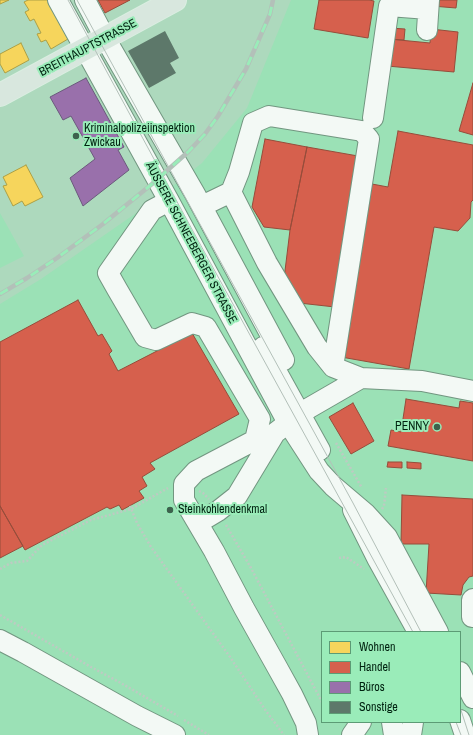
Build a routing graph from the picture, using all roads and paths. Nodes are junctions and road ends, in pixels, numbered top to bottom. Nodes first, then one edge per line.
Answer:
1 (58, 0) edge
2 (73, 0) edge
3 (85, 0) edge
4 (175, 0) edge
5 (429, 4) edge
6 (427, 30) dead end
7 (95, 43) junction
8 (0, 95) edge
9 (373, 118) dead end
10 (231, 192) junction
11 (169, 201) junction
12 (202, 206) junction
13 (267, 263) junction
14 (241, 279) junction
15 (333, 367) junction
16 (361, 378) junction
17 (473, 391) edge
18 (299, 415) junction
19 (333, 438) dead end
20 (184, 484) junction
21 (386, 488) dead end
22 (354, 493) junction
23 (130, 506) dead end
24 (131, 509) junction
25 (381, 510) dead end
26 (218, 511) junction
27 (198, 523) junction
28 (0, 569) edge
29 (0, 615) edge
30 (418, 631) edge
31 (437, 631) edge
32 (0, 640) edge
33 (461, 674) edge
34 (473, 698) edge
35 (321, 700) edge
36 (360, 723) edge
37 (392, 723) edge
38 (413, 723) edge
39 (461, 723) edge
40 (176, 735) edge
41 (209, 735) edge
42 (284, 735) edge
43 (308, 735) edge
44 (352, 735) edge
45 (394, 735) edge
46 (411, 735) edge
47 (465, 735) edge

1 - 7 street, ÄUSSERE SCHNEEBERGER STRASSE
2 - 7 street, ÄUSSERE SCHNEEBERGER STRASSE
3 - 7 street, ÄUSSERE SCHNEEBERGER STRASSE
4 - 7 main road, BREITHAUPTSTRASSE
5 - 6 street
5 - 9 street
7 - 8 main road, BREITHAUPTSTRASSE
7 - 11 street, ÄUSSERE SCHNEEBERGER STRASSE
7 - 12 street, ÄUSSERE SCHNEEBERGER STRASSE
7 - 18 street, ÄUSSERE SCHNEEBERGER STRASSE
10 - 12 street
10 - 13 street
10 - 15 street
11 - 18 street, ÄUSSERE SCHNEEBERGER STRASSE
11 - 20 street
12 - 14 street, ÄUSSERE SCHNEEBERGER STRASSE
13 - 14 street
13 - 15 street
14 - 18 street, ÄUSSERE SCHNEEBERGER STRASSE
15 - 16 street
16 - 17 street
16 - 18 street
18 - 22 street, ÄUSSERE SCHNEEBERGER STRASSE
18 - 26 street
19 - 22 path
20 - 24 path
20 - 26 path
20 - 27 street
21 - 25 path
22 - 30 street, ÄUSSERE SCHNEEBERGER STRASSE
22 - 31 street, ÄUSSERE SCHNEEBERGER STRASSE
23 - 24 path
24 - 28 path
24 - 42 path
26 - 27 street
26 - 35 path
27 - 43 street
29 - 41 path
32 - 40 street
33 - 34 street
36 - 44 street
37 - 45 street
38 - 46 street
39 - 47 street

